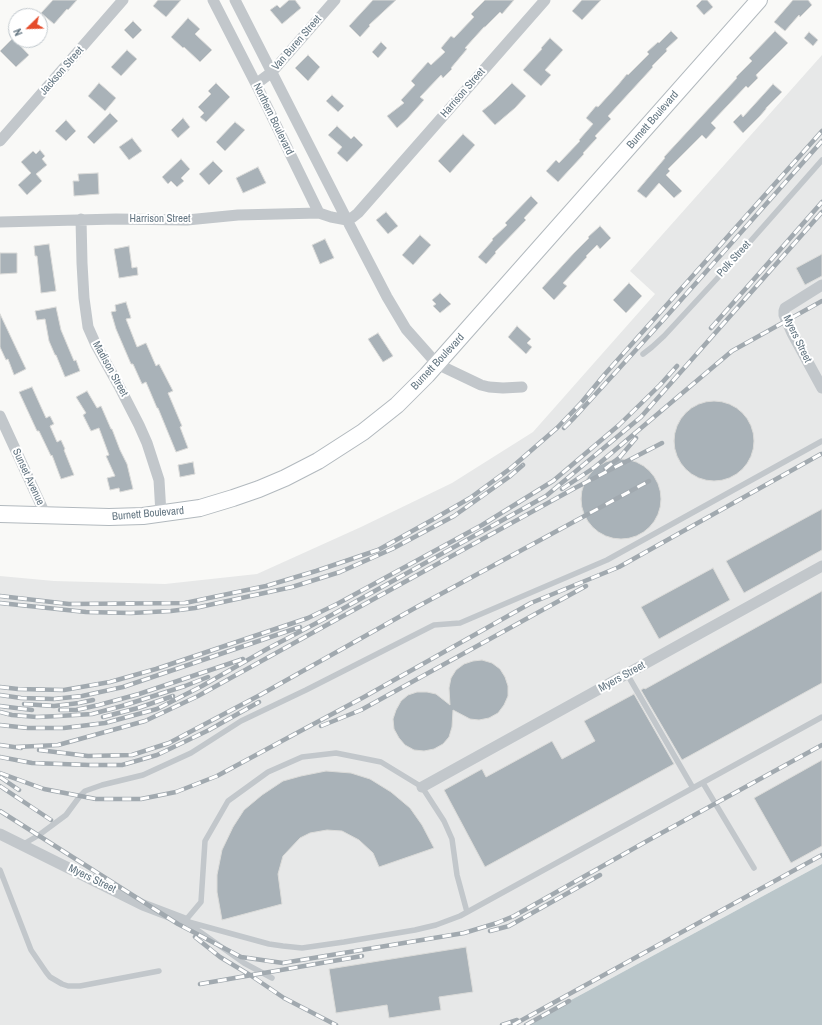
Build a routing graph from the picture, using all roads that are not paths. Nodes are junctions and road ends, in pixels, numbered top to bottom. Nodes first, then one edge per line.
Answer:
1 (123, 0) edge
2 (213, 0) edge
3 (235, 0) edge
4 (335, 0) edge
5 (546, 0) edge
6 (758, 0) edge
7 (272, 72) junction
8 (256, 84) junction
9 (0, 141) edge
10 (822, 160) edge
11 (319, 213) junction
12 (81, 220) junction
13 (347, 220) junction
14 (0, 222) edge
15 (822, 285) edge
16 (643, 354) dead end
17 (437, 364) junction
18 (522, 387) dead end
19 (822, 388) edge
20 (0, 416) edge
21 (822, 441) edge
22 (0, 514) edge
23 (161, 514) junction
24 (46, 516) junction
25 (822, 566) edge
26 (627, 674) junction
27 (822, 717) edge
28 (702, 782) junction
29 (422, 787) junction
30 (692, 788) junction
31 (0, 834) edge
32 (22, 845) junction
33 (754, 868) dead end
34 (0, 870) edge
35 (467, 912) junction
36 (185, 921) junction
37 (159, 971) dead end
38 (272, 978) dead end

1 - 9 street, Jackson Street
2 - 8 street, Northern Boulevard
3 - 7 street, Northern Boulevard
4 - 7 street, Van Buren Street
5 - 13 street, Harrison Street
6 - 17 main road, Burnett Boulevard
7 - 8 street, Van Buren Street
7 - 13 street, Northern Boulevard
8 - 11 street, Northern Boulevard
10 - 16 lane, Polk Street
11 - 12 street, Harrison Street
11 - 13 street
12 - 14 street, Harrison Street
12 - 23 street, Madison Street
13 - 17 street, Northern Boulevard
15 - 19 street, Myers Street
17 - 18 street
17 - 23 main road, Burnett Boulevard
20 - 24 street, Sunset Avenue
21 - 32 lane
22 - 24 main road, Burnett Boulevard
23 - 24 main road, Burnett Boulevard
25 - 26 street, Myers Street
26 - 29 street, Myers Street
26 - 30 lane
27 - 28 lane
28 - 30 lane
28 - 33 lane
29 - 35 lane
29 - 36 lane
30 - 35 lane
31 - 32 street, Myers Street
32 - 36 street, Myers Street
34 - 37 lane
35 - 36 lane
36 - 38 lane

